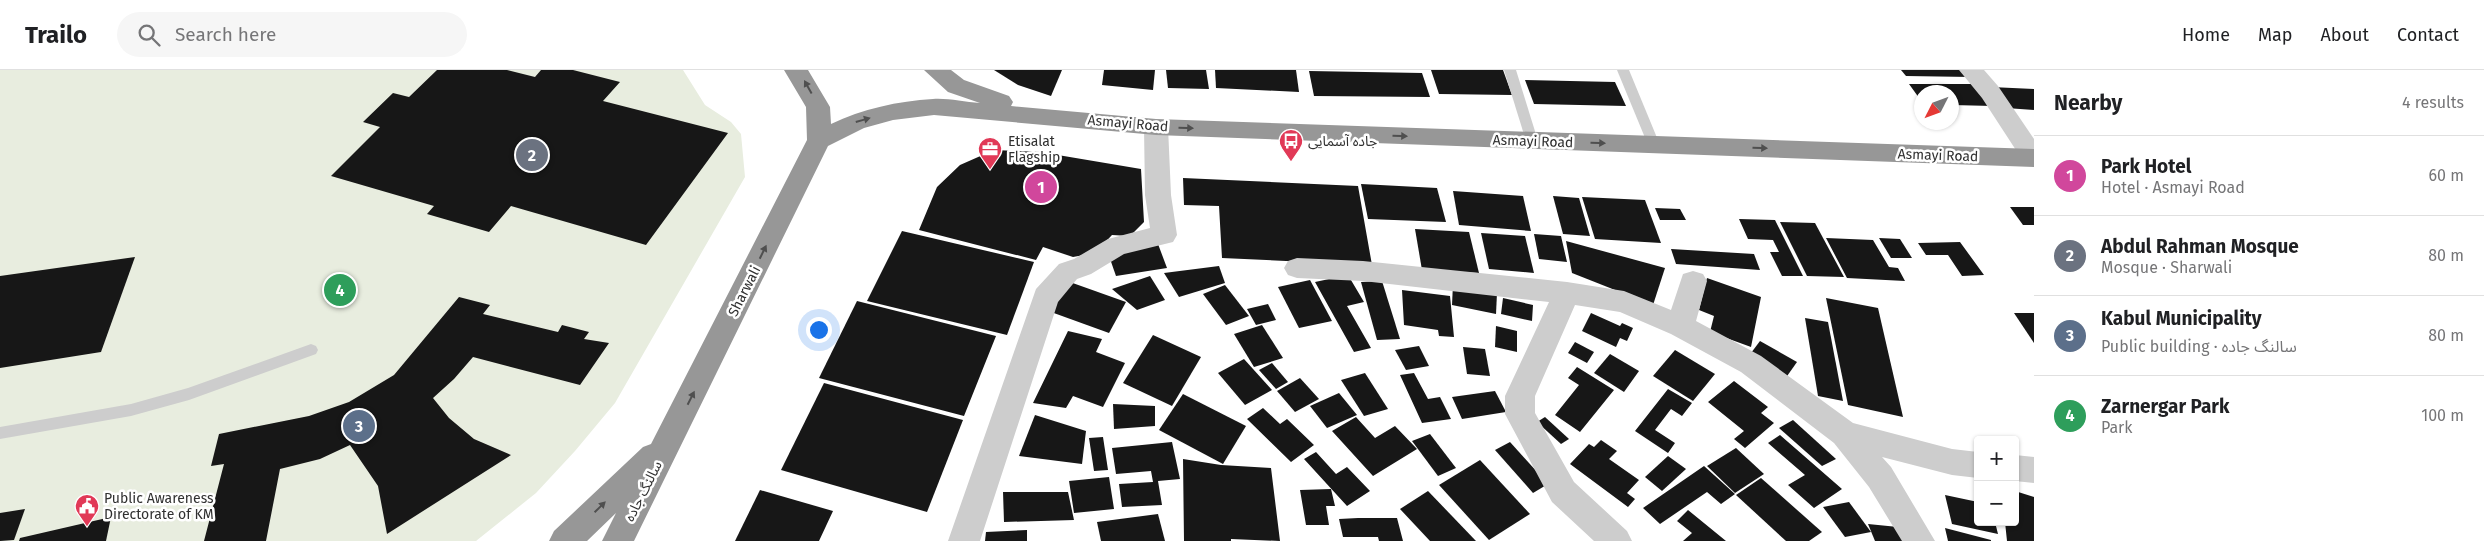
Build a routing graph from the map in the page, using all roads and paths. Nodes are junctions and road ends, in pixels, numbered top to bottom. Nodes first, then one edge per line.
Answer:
1 (796, 70) edge
2 (936, 70) edge
3 (1510, 70) edge
4 (1623, 70) edge
5 (1971, 70) edge
6 (1032, 114) junction
7 (1156, 127) junction
8 (819, 140) junction
9 (1532, 141) junction
10 (1654, 145) junction
11 (2034, 158) edge
12 (1297, 268) dead end
13 (1693, 280) dead end
14 (1567, 294) junction
15 (1680, 326) junction
16 (311, 350) dead end
17 (0, 433) edge
18 (1846, 434) junction
19 (669, 441) junction
20 (1974, 465) edge
21 (2019, 468) edge
22 (2034, 470) edge
23 (564, 541) edge
24 (618, 541) edge
25 (964, 541) edge
26 (1616, 541) edge
27 (1919, 541) edge

8 -> 1 highway
2 - 6 highway, Asmayi Road
3 - 9 lane
4 - 10 lane
5 - 11 street
6 - 7 highway, Asmayi Road
8 -> 6 highway, Asmayi Road
7 -> 9 highway, Asmayi Road
7 - 25 street
19 -> 8 highway, Sharwali
9 -> 10 highway, Asmayi Road
10 -> 11 highway, Asmayi Road
12 - 14 street
13 - 15 street
14 - 15 street
14 - 26 street
15 - 18 street
16 - 17 lane
18 - 20 street
18 - 27 street
23 -> 19 highway
19 - 24 highway, سالنگ جاده
21 - 22 street

